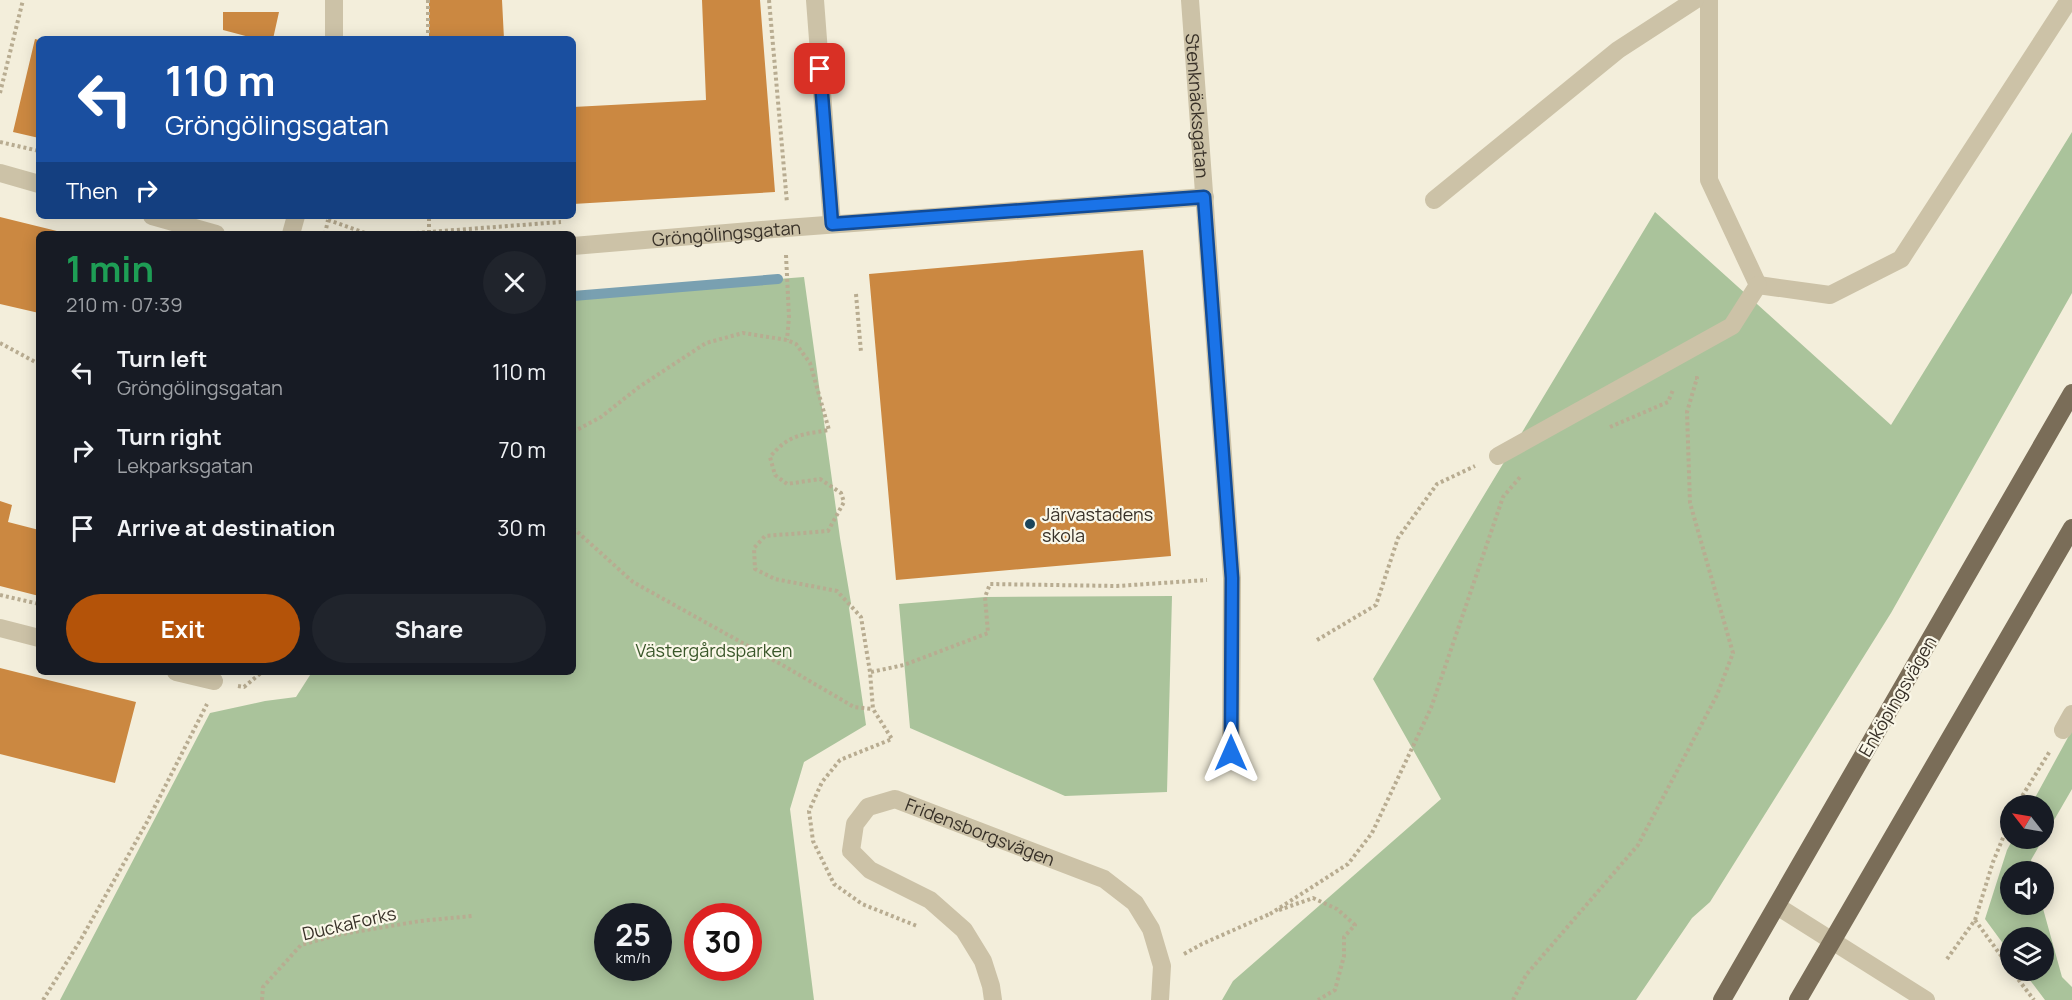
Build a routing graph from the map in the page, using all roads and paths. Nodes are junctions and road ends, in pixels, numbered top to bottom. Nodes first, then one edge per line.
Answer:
1 (23, 0) edge
2 (334, 0) edge
3 (428, 0) edge
4 (769, 0) edge
5 (815, 0) edge
6 (1190, 0) edge
7 (1695, 0) edge
8 (1709, 0) edge
9 (2069, 0) edge
10 (334, 36) edge
11 (428, 36) edge
12 (0, 93) edge
13 (0, 142) edge
14 (36, 150) edge
15 (0, 173) edge
16 (36, 183) edge
17 (1204, 197) junction
18 (1434, 200) dead end
19 (787, 205) dead end
20 (163, 219) edge
21 (328, 220) joint
22 (572, 221) dead end
23 (832, 224) junction
24 (205, 231) edge
25 (326, 231) edge
26 (359, 231) edge
27 (453, 231) edge
28 (576, 246) edge
29 (786, 259) dead end
30 (1758, 285) junction
31 (856, 294) dead end
32 (788, 340) junction
33 (0, 343) edge
34 (861, 352) dead end
35 (36, 362) edge
36 (1688, 377) dead end
37 (1675, 385) dead end
38 (2072, 393) edge
39 (576, 430) edge
40 (1602, 430) dead end
41 (1498, 456) joint
42 (1523, 473) dead end
43 (2072, 528) edge
44 (576, 531) edge
45 (1232, 578) junction
46 (837, 591) dead end
47 (0, 595) edge
48 (36, 603) edge
49 (0, 628) edge
50 (36, 637) edge
51 (1317, 640) dead end
52 (870, 672) dead end
53 (189, 675) edge
54 (214, 681) joint
55 (873, 709) dead end
56 (2068, 722) edge
57 (1231, 753) dead end
58 (2023, 795) edge
59 (2000, 845) edge
60 (1777, 906) junction
61 (1270, 914) junction
62 (472, 916) dead end
63 (1975, 920) junction
64 (1833, 941) junction
65 (2000, 955) edge
66 (1947, 959) dead end
67 (1162, 966) junction
68 (2019, 981) edge
69 (43, 1000) edge
70 (262, 1000) edge
71 (993, 1000) edge
72 (1160, 1000) edge
73 (1318, 1000) edge
74 (1513, 1000) edge
75 (1722, 1000) edge
76 (1798, 1000) edge
77 (1926, 1000) edge
78 (2034, 1000) edge

1 - 12 path
2 - 10 street
3 - 11 path
4 - 19 path
5 - 23 street
6 - 17 street, Stenknäcksgatan
7 - 18 street
8 - 30 street
9 - 30 street
13 - 14 path
15 - 16 street
17 - 23 street, Gröngölingsgatan
17 - 45 street, Stenknäcksgatan
20 - 24 street
21 - 25 path
21 - 26 path
22 - 27 path
23 - 28 street, Gröngölingsgatan
29 - 32 path
30 - 41 street
31 - 34 path
32 - 39 path
32 - 46 path
33 - 35 path
36 - 74 path
37 - 40 path
38 - 60 main road, Enköpingsvägen
41 - 51 path
42 - 61 path
43 - 64 main road
44 - 55 path
45 - 52 path
45 - 57 street, Stenknäcksgatan
47 - 48 path
49 - 50 street
53 - 54 street
54 - 69 path
56 - 58 path
59 - 63 path
60 - 64 street
60 - 75 main road, Enköpingsvägen
61 - 67 path
61 - 73 path
62 - 70 path, DuckaForks
63 - 65 path
63 - 66 path
64 - 76 main road
64 - 77 street
67 - 71 street, Fridensborgsvägen
67 - 72 street, Fridensborgsvägen
68 - 78 path

